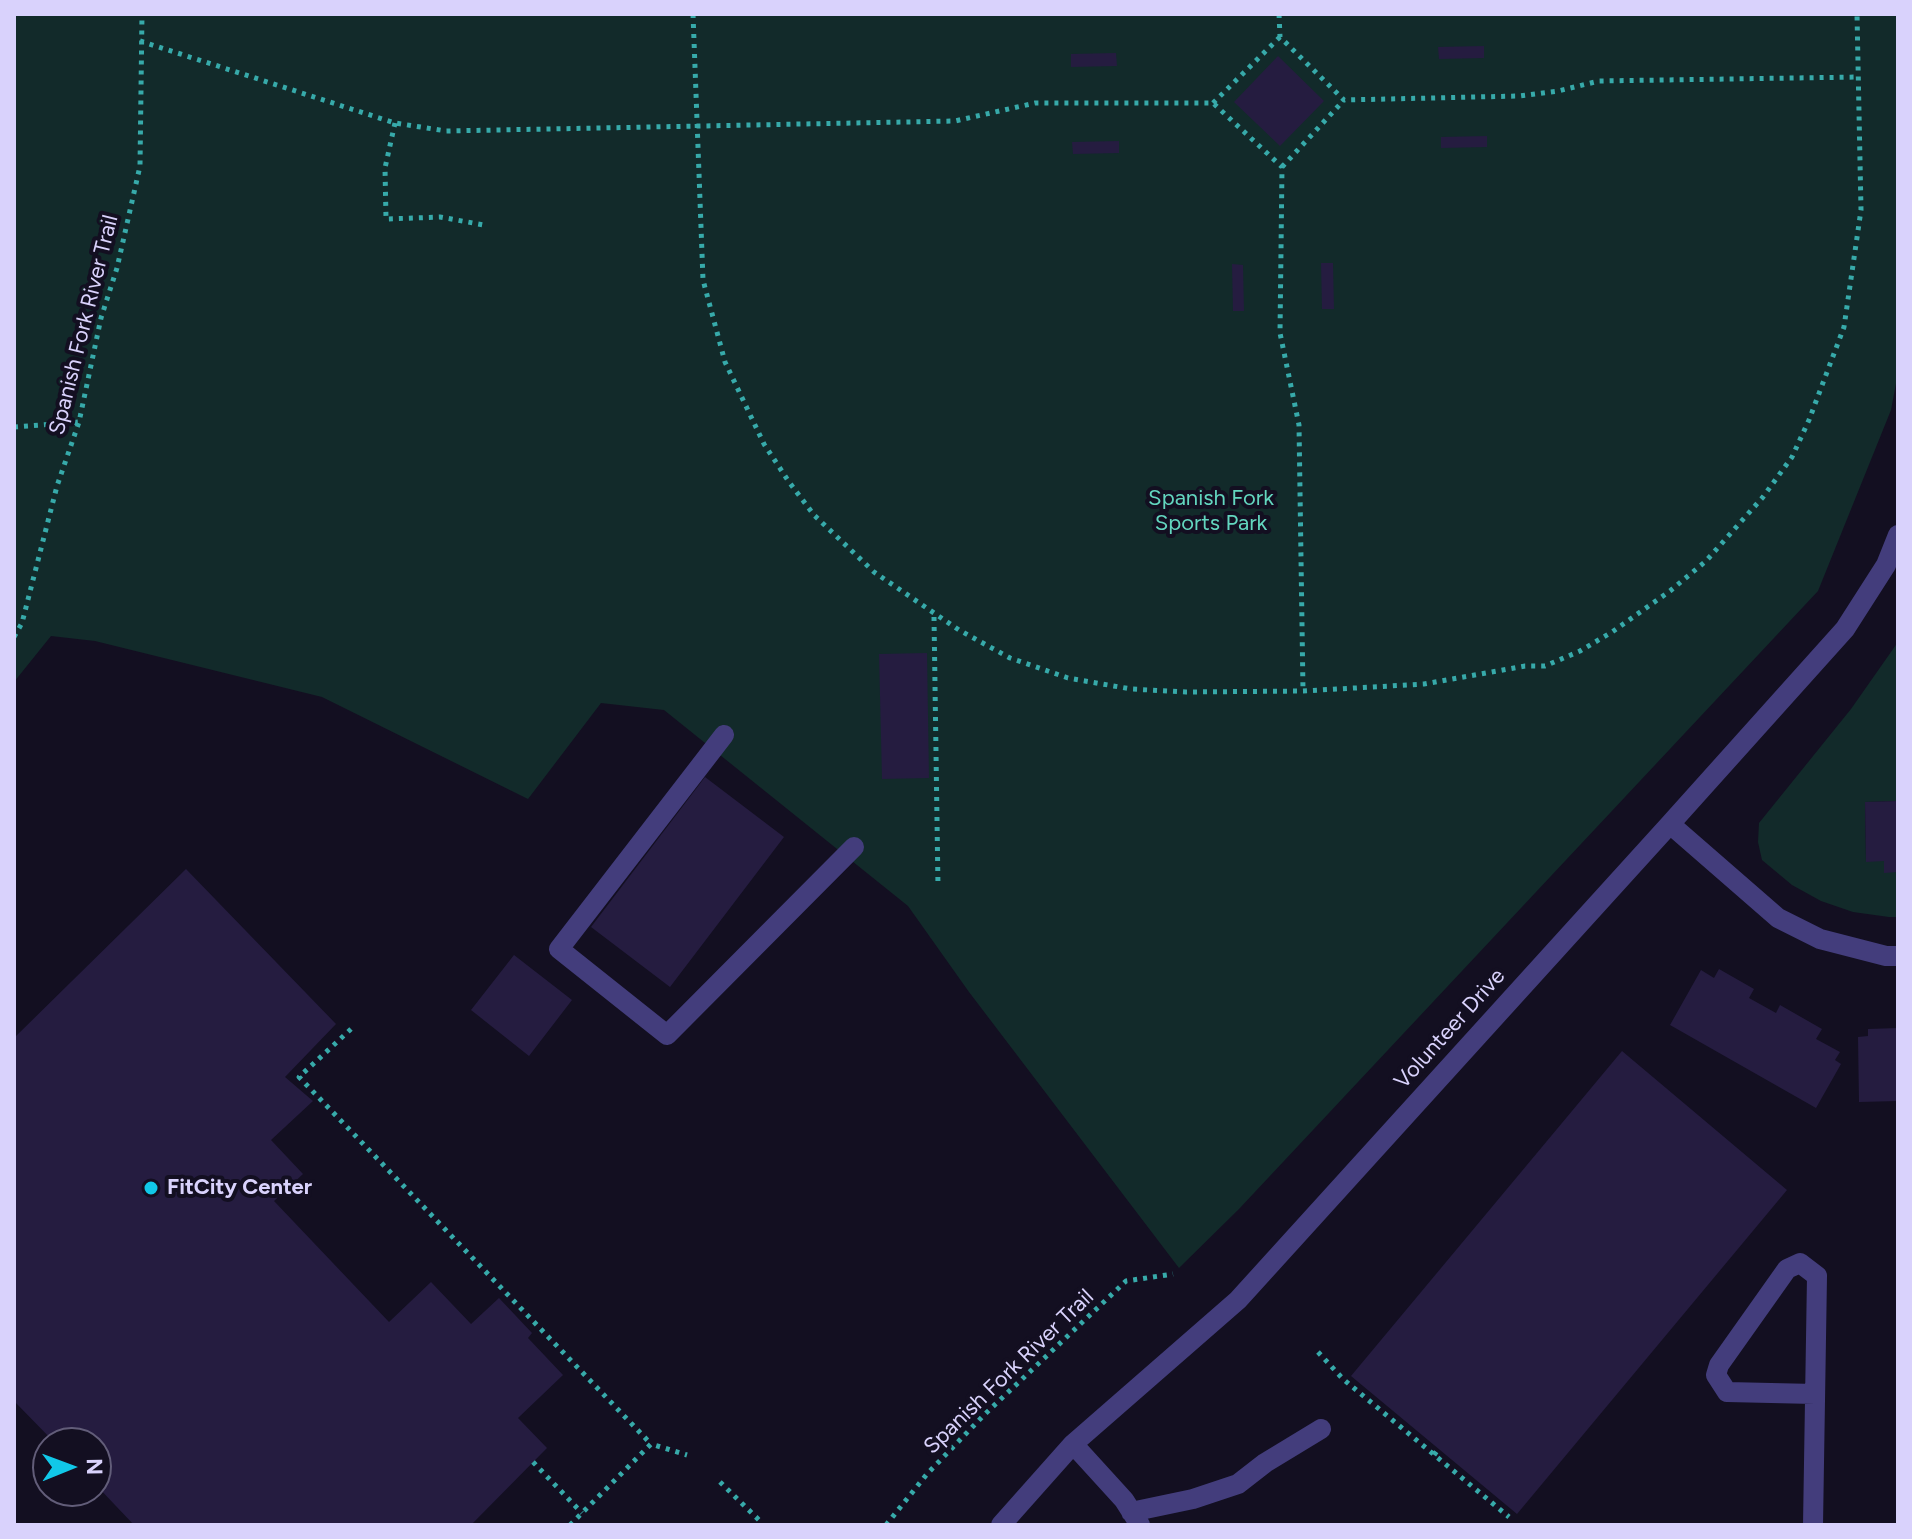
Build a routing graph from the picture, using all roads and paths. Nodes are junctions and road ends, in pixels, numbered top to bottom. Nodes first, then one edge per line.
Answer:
1 (142, 14) edge
2 (693, 14) edge
3 (1279, 14) edge
4 (1857, 14) edge
5 (1280, 37) junction
6 (140, 41) junction
7 (1858, 77) junction
8 (1344, 100) junction
9 (1213, 103) junction
10 (395, 123) junction
11 (696, 127) junction
12 (1282, 167) junction
13 (484, 225) dead end
14 (79, 422) junction
15 (14, 427) edge
16 (1898, 535) edge
17 (934, 616) junction
18 (14, 637) edge
19 (1303, 691) junction
20 (724, 735) dead end
21 (1670, 824) junction
22 (854, 847) dead end
23 (938, 887) dead end
24 (1898, 956) edge
25 (351, 1029) dead end
26 (1173, 1274) dead end
27 (1318, 1352) dead end
28 (1815, 1394) junction
29 (1321, 1429) dead end
30 (651, 1444) junction
31 (1073, 1444) junction
32 (1439, 1448) dead end
33 (687, 1455) dead end
34 (1434, 1455) junction
35 (533, 1462) dead end
36 (720, 1482) dead end
37 (582, 1513) junction
38 (1509, 1517) dead end
39 (1135, 1518) edge
40 (759, 1520) dead end
41 (570, 1525) edge
42 (886, 1525) edge
43 (1001, 1525) edge
44 (1813, 1525) edge

1 - 6 path, Spanish Fork River Trail
2 - 11 path
3 - 5 path
4 - 7 path
5 - 8 path
5 - 9 path
6 - 10 path
6 - 14 path, Spanish Fork River Trail
7 - 8 path
7 - 19 path
8 - 12 path
9 - 11 path
9 - 12 path
10 - 11 path
10 - 13 path
11 - 17 path
12 - 19 path
14 - 15 path
14 - 18 path, Spanish Fork River Trail
16 - 21 street, Volunteer Drive
17 - 19 path
17 - 23 path
20 - 22 street
21 - 24 street
21 - 31 street, Volunteer Drive
25 - 30 path
26 - 42 path, Spanish Fork River Trail
27 - 34 path
28 - 28 street
28 - 44 street
29 - 39 street
30 - 33 path
30 - 37 path
31 - 39 street
31 - 43 street, Volunteer Drive
32 - 34 path
34 - 38 path
35 - 37 path
36 - 40 path
37 - 41 path

